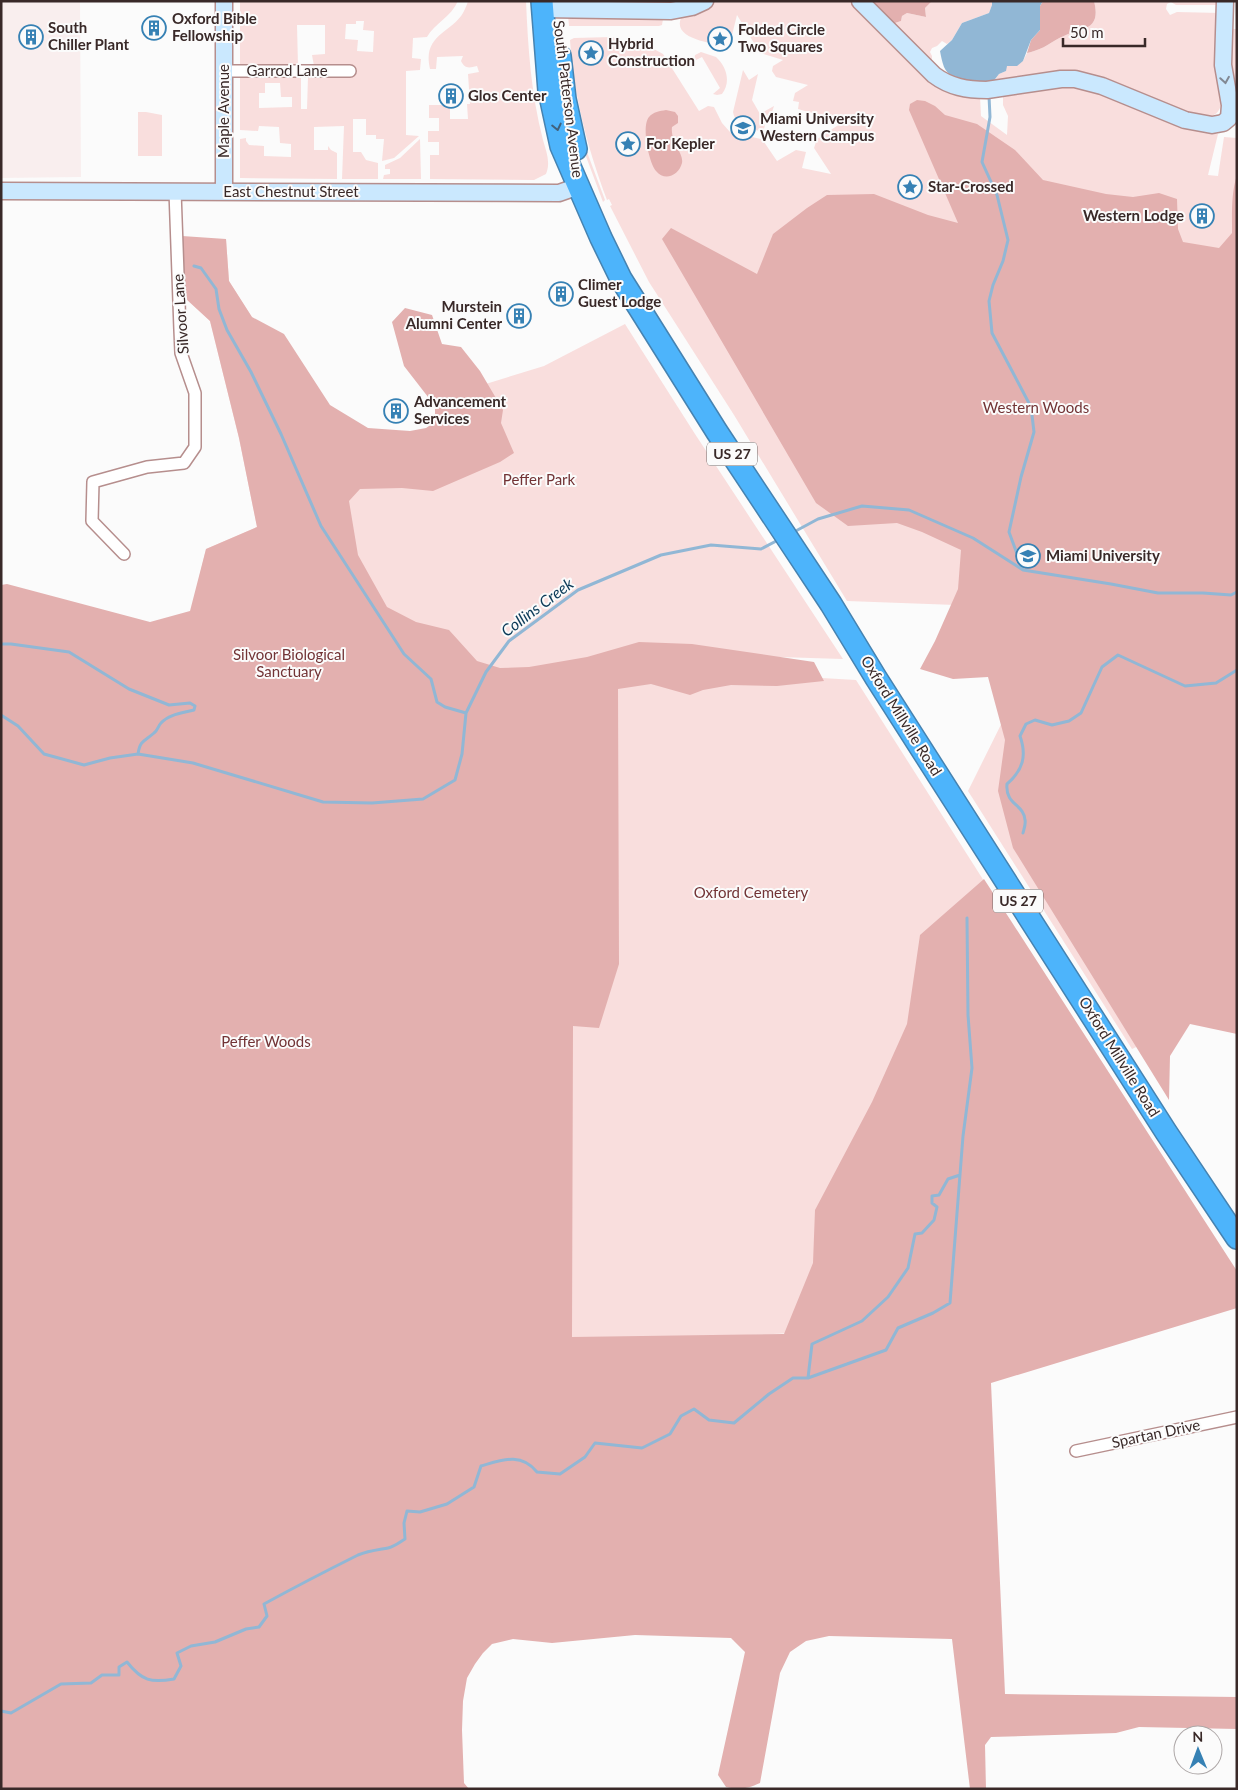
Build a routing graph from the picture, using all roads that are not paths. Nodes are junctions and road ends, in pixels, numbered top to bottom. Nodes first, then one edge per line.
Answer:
1 (224, 1) edge
2 (705, 1) edge
3 (860, 1) edge
4 (1226, 1) edge
5 (550, 5) edge
6 (224, 71) junction
7 (350, 71) dead end
8 (579, 186) junction
9 (1, 191) edge
10 (175, 191) junction
11 (224, 192) junction
12 (124, 554) dead end
13 (1237, 1238) edge
14 (1237, 1417) edge
15 (1076, 1451) dead end

1 - 6 street, Maple Avenue
2 - 5 street
4 -> 3 street
5 - 8 highway, South Patterson Avenue / US 27
6 - 7 street, Garrod Lane
6 - 11 street, Maple Avenue
8 - 11 street, East Chestnut Street
8 - 13 highway, Oxford Millville Road / US 27
9 - 10 street, East Chestnut Street
10 - 11 street, East Chestnut Street
10 - 12 street, Silvoor Lane
14 - 15 street, Spartan Drive

